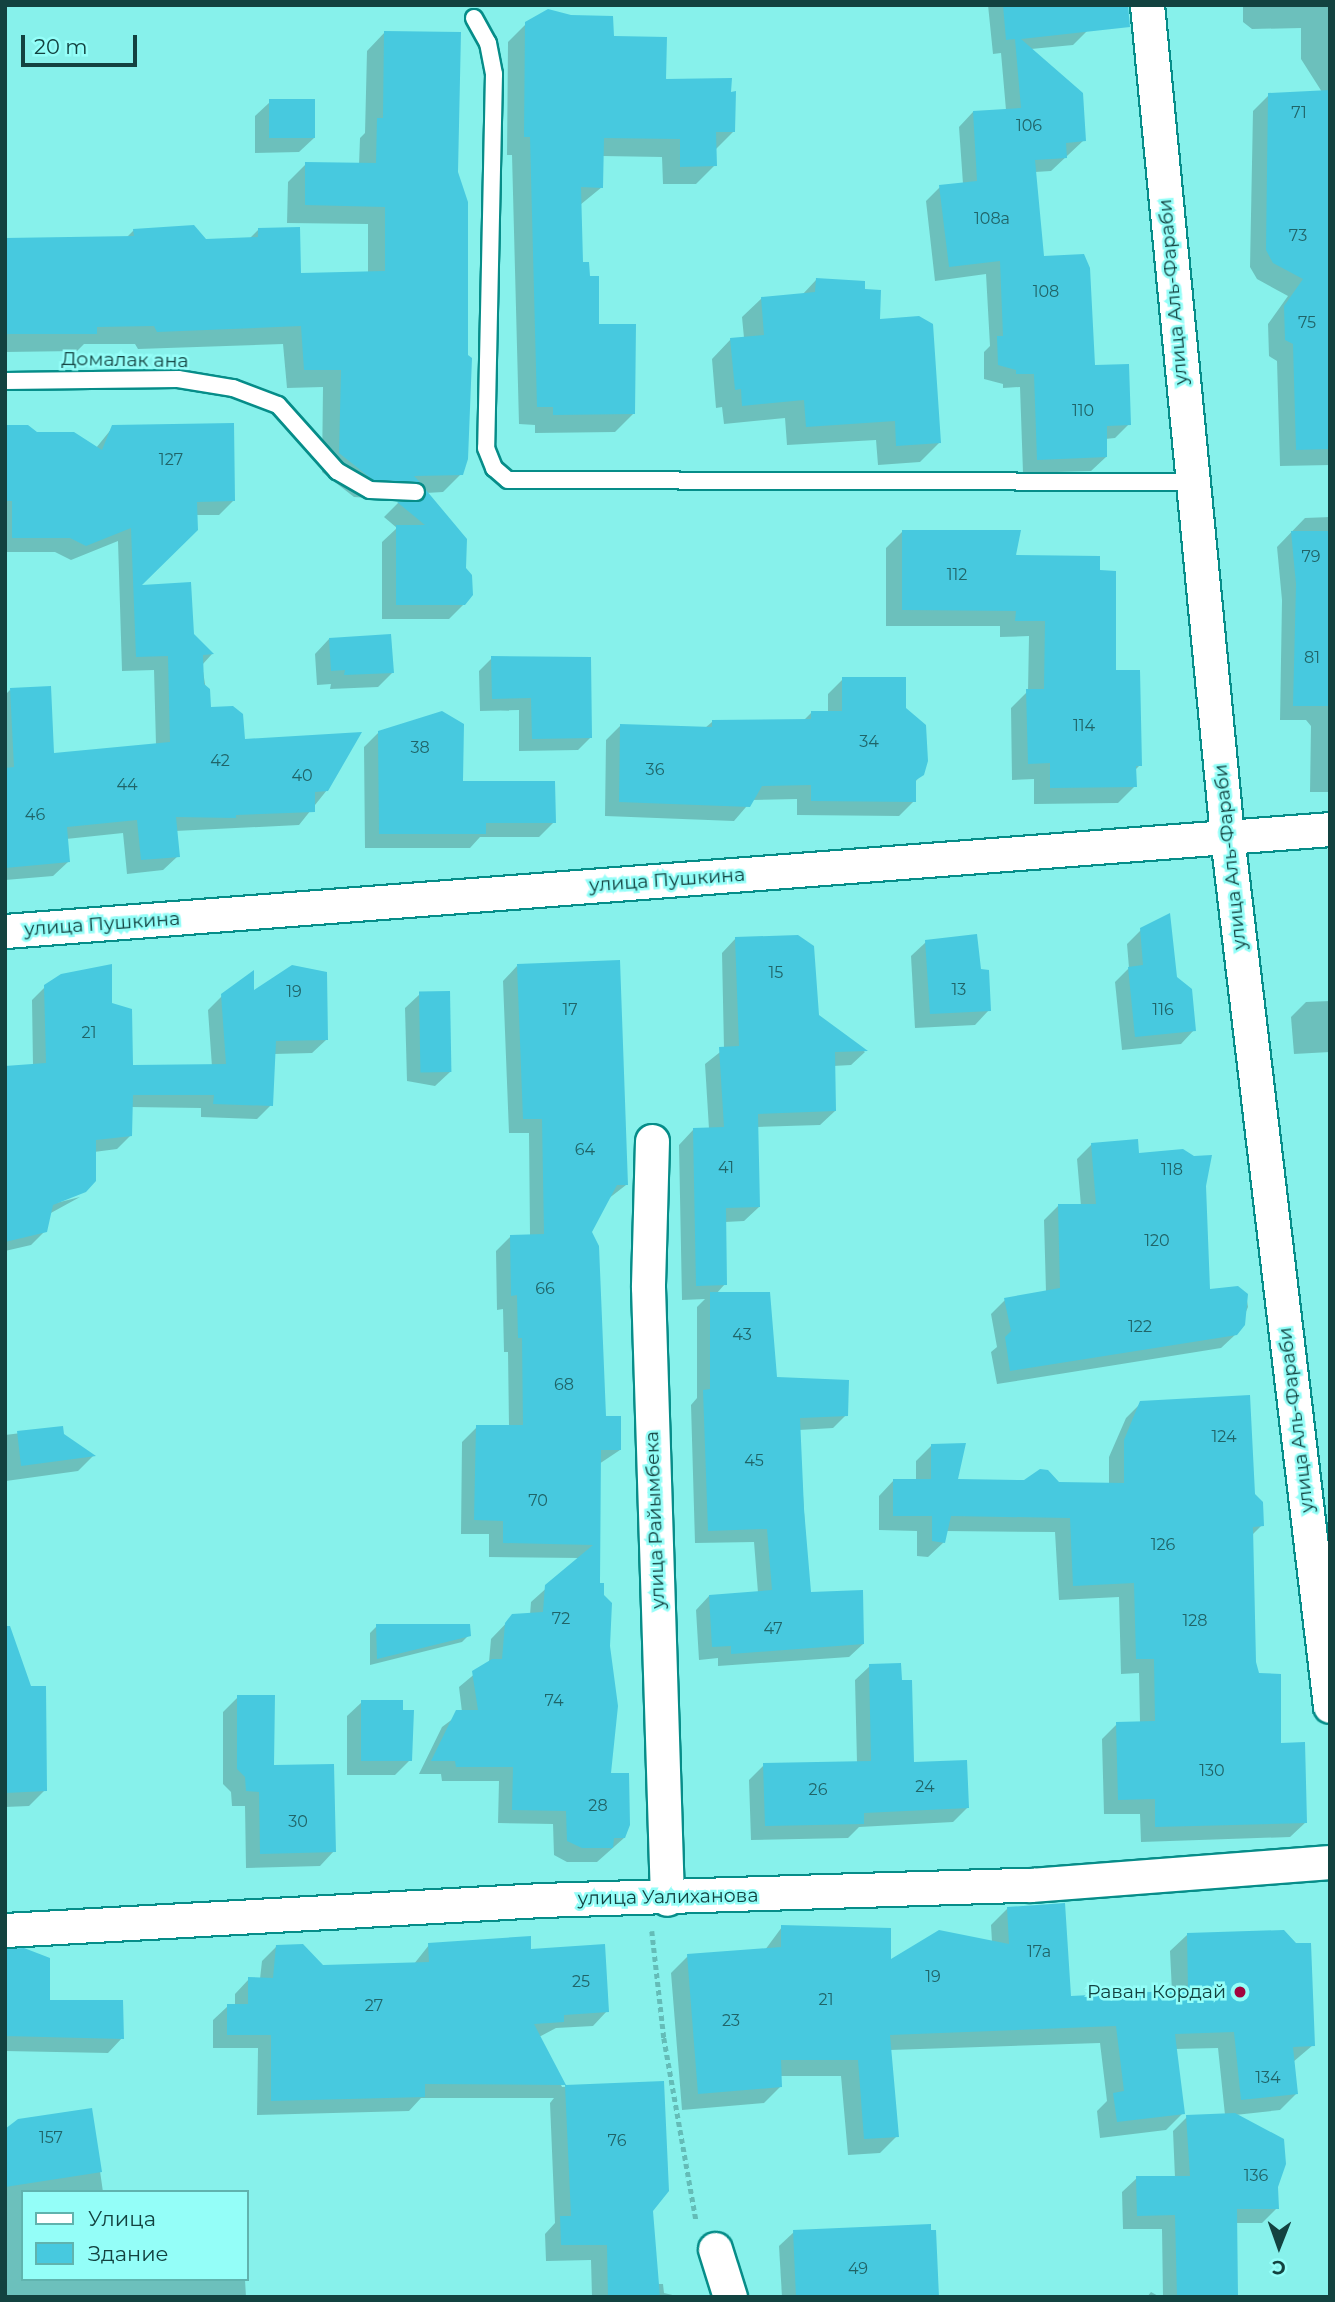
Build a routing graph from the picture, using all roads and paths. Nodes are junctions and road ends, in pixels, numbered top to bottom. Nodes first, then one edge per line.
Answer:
1 (1147, 5) edge
2 (474, 18) dead end
3 (5, 381) edge
4 (1191, 482) junction
5 (416, 492) dead end
6 (1330, 828) edge
7 (1227, 836) junction
8 (5, 932) edge
9 (652, 1142) dead end
10 (1330, 1706) edge
11 (1330, 1862) edge
12 (658, 1899) junction
13 (5, 1930) edge
14 (715, 2249) joint
15 (730, 2297) edge

1 - 4 street, улица Аль-Фараби
2 - 4 lane
3 - 5 lane, Домалак ана
4 - 7 street, улица Аль-Фараби
6 - 7 street, улица Пушкина
7 - 8 street, улица Пушкина
7 - 10 street, улица Аль-Фараби
9 - 12 street, улица Райымбека
11 - 12 street, улица Уалиханова
12 - 13 street, улица Уалиханова
12 - 14 path
14 - 15 street

